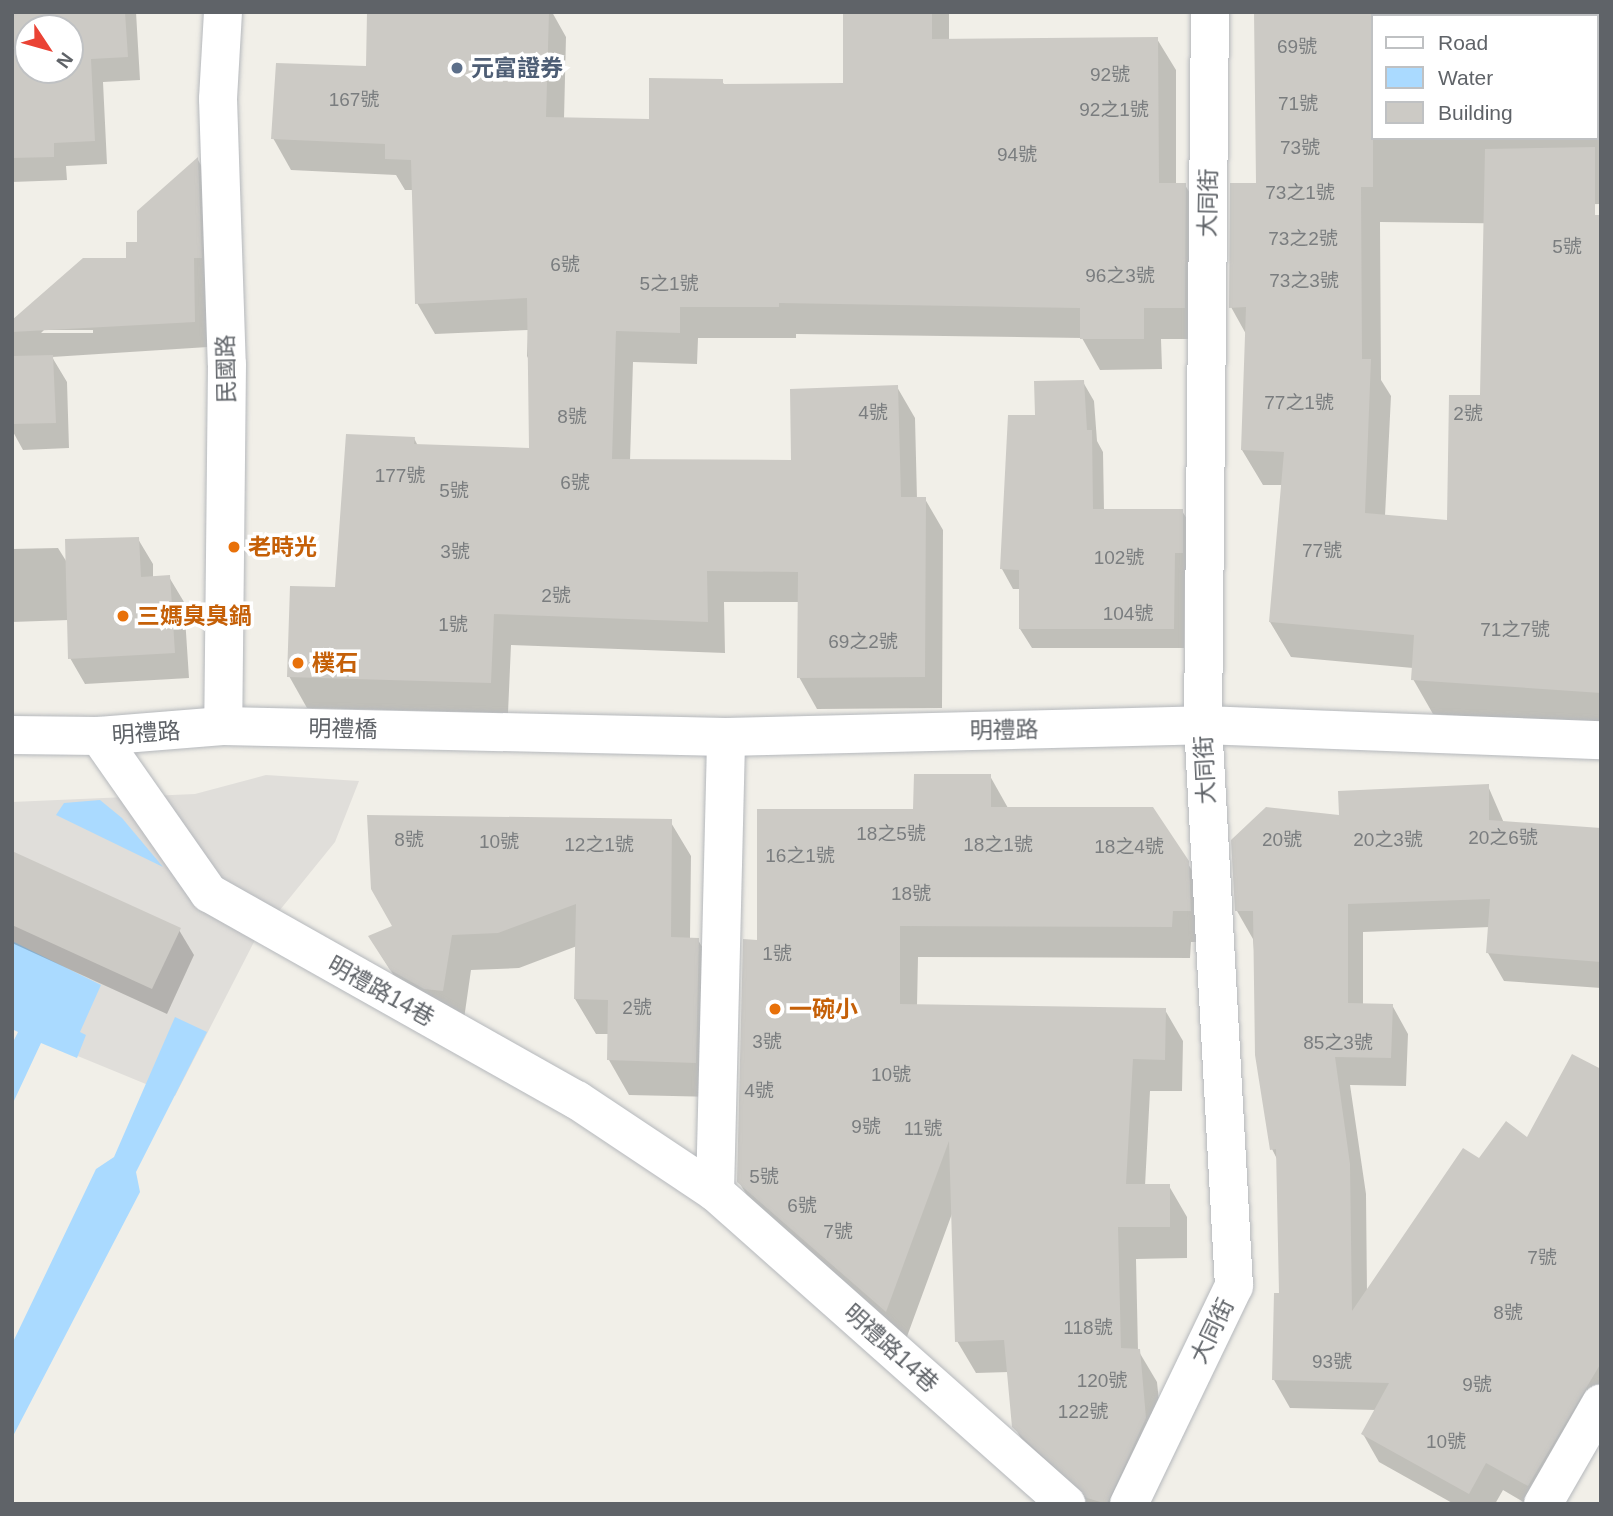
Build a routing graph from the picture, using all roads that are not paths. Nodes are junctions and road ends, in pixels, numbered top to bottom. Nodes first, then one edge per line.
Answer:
1 (223, 12) edge
2 (1210, 12) edge
3 (1203, 725) junction
4 (223, 726) junction
5 (279, 728) joint
6 (407, 730) joint
7 (12, 735) edge
8 (99, 736) junction
9 (726, 737) junction
10 (1601, 740) edge
11 (715, 1192) junction
12 (1601, 1403) edge
13 (1066, 1504) edge
14 (1129, 1504) edge
15 (1543, 1504) edge

1 - 4 street, 民國路
2 - 3 street, 大同街
3 - 9 street, 明禮路
3 - 10 street, 明禮路
3 - 14 street, 大同街
4 - 5 street, 明禮路
4 - 8 street, 明禮路
5 - 6 street, 明禮橋
6 - 9 street, 明禮路
7 - 8 street, 明禮路
8 - 11 street, 明禮路14巷
9 - 11 street
11 - 13 street, 明禮路14巷
12 - 15 street

